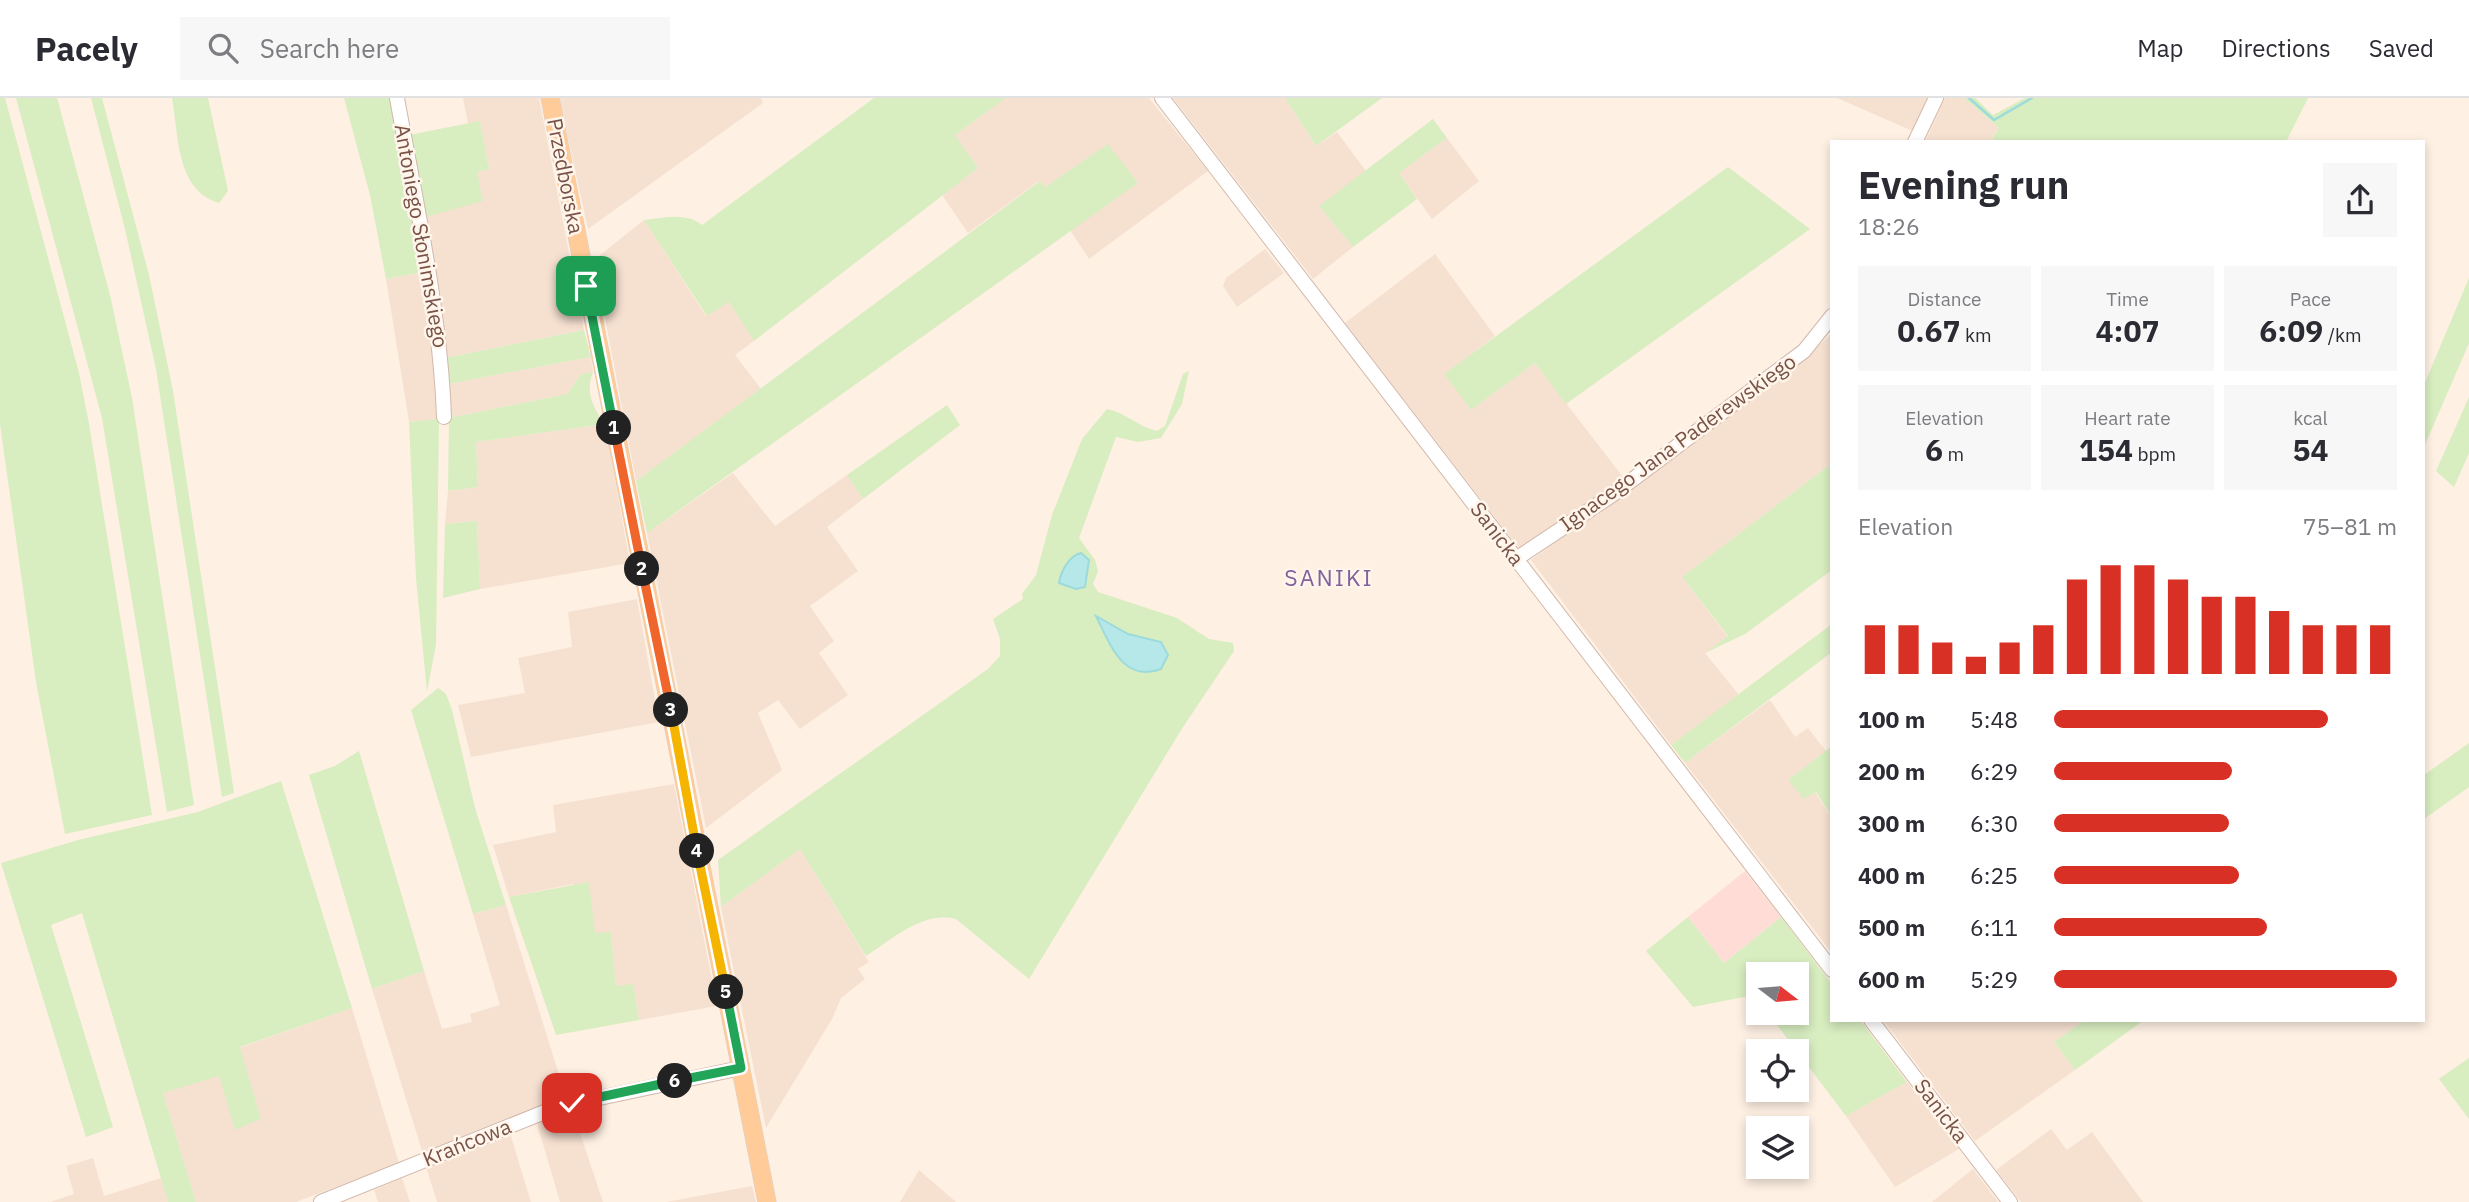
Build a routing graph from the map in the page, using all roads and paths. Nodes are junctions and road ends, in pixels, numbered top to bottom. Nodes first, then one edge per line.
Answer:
1 (397, 98) edge
2 (550, 98) edge
3 (1162, 98) edge
4 (1936, 98) edge
5 (1916, 140) edge
6 (1830, 318) edge
7 (444, 417) dead end
8 (1516, 559) junction
9 (1830, 967) edge
10 (1873, 1022) edge
11 (741, 1068) junction
12 (321, 1202) edge
13 (767, 1202) edge
14 (2010, 1202) edge

1 - 7 street, Antoniego Słonimskiego
2 - 11 main road, Przedborska
3 - 8 street, Sanicka
4 - 5 street
6 - 8 street, Ignacego Jana Paderewskiego
8 - 9 street, Sanicka
10 - 14 street, Sanicka
11 - 12 street, Krańcowa
11 - 13 main road, Przedborska

